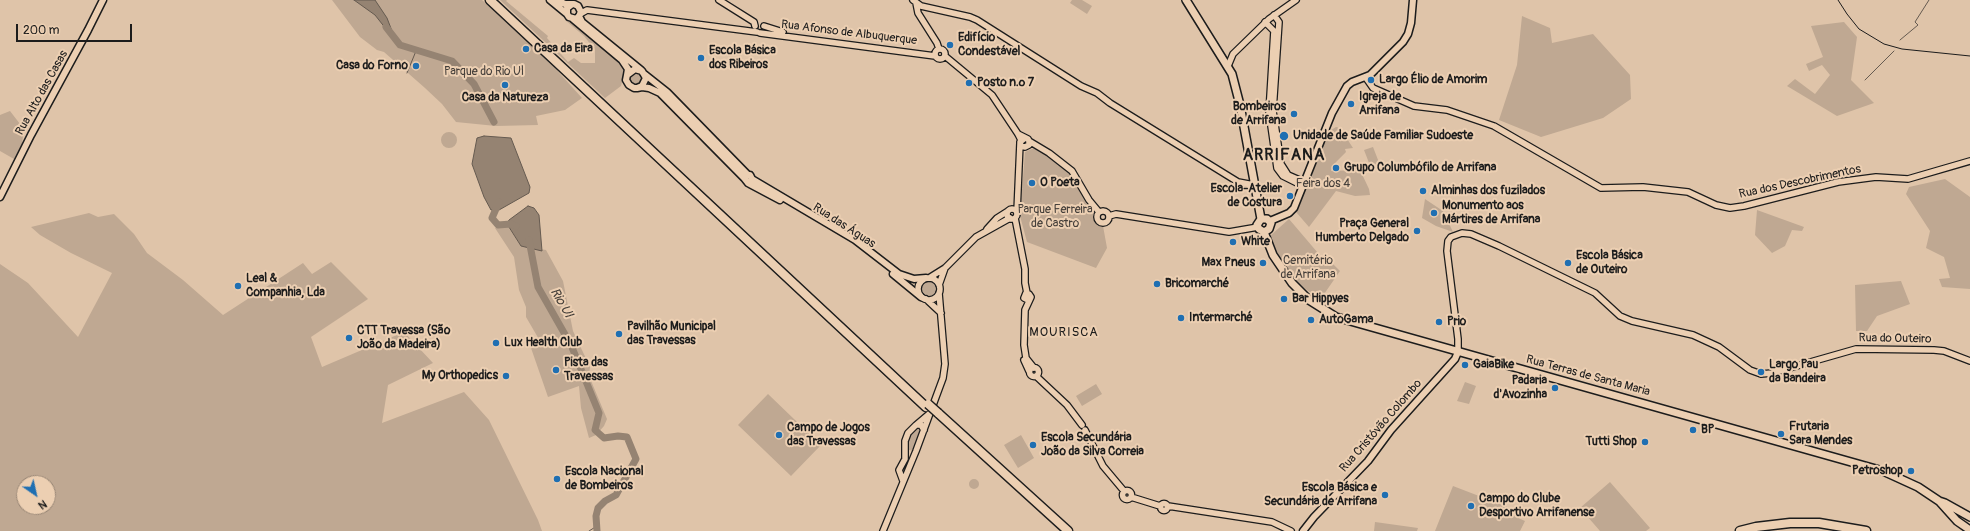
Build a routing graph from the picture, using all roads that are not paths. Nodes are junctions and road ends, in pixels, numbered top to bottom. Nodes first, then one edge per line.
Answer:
1 (103, 0) edge
2 (490, 0) edge
3 (494, 0) edge
4 (550, 0) edge
5 (557, 0) edge
6 (719, 0) edge
7 (725, 0) edge
8 (1186, 0) edge
9 (1296, 0) edge
10 (1413, 0) edge
11 (917, 3) edge
12 (575, 5) junction
13 (566, 14) junction
14 (1274, 15) junction
15 (578, 16) junction
16 (1265, 22) junction
17 (759, 28) junction
18 (937, 52) junction
19 (1233, 54) junction
20 (945, 56) junction
21 (1222, 56) junction
22 (1228, 66) junction
23 (642, 71) junction
24 (627, 74) junction
25 (1366, 78) junction
26 (637, 88) junction
27 (599, 99) junction
28 (1026, 143) junction
29 (1970, 161) edge
30 (748, 179) junction
31 (1303, 184) junction
32 (1254, 186) junction
33 (1017, 196) junction
34 (0, 197) edge
35 (1009, 210) junction
36 (1099, 212) junction
37 (1014, 216) junction
38 (1109, 216) junction
39 (1261, 219) junction
40 (1270, 221) junction
41 (987, 229) junction
42 (1261, 229) junction
43 (945, 268) junction
44 (927, 278) junction
45 (939, 285) junction
46 (939, 293) junction
47 (924, 298) junction
48 (941, 313) junction
49 (1458, 352) junction
50 (1970, 361) edge
51 (931, 411) junction
52 (916, 425) junction
53 (924, 430) junction
54 (906, 450) junction
55 (916, 451) junction
56 (903, 480) junction
57 (1018, 489) junction
58 (1939, 501) junction
59 (1970, 517) edge
60 (1970, 530) edge
61 (883, 531) edge
62 (1062, 531) edge
63 (1068, 531) edge
64 (1291, 531) edge
65 (1303, 531) edge
66 (1740, 531) edge
67 (1753, 531) edge
68 (1853, 531) edge
69 (1866, 531) edge

1 - 34 main road, Rua Alto das Casas
2 - 27 highway
3 - 27 highway
4 - 13 main road
5 - 12 main road
6 - 17 street
7 - 17 street, Rua Afonso de Albuquerque
8 - 21 main road
9 - 14 street
10 - 25 main road
11 - 18 street
11 - 32 street
12 - 13 main road
12 - 15 main road
12 - 17 street
13 - 15 main road
14 - 16 street
14 - 31 street
15 - 17 street
15 - 23 main road, Rua das Águas
15 - 24 main road
16 - 19 street
16 - 31 street
17 - 18 street, Rua Afonso de Albuquerque
18 - 20 street
18 - 20 street, Rua Afonso de Albuquerque
19 - 21 street
19 - 22 street
20 - 28 street
21 - 22 main road
22 - 32 main road
23 - 24 main road
23 - 26 main road
23 - 30 main road, Rua das Águas
24 - 26 main road
25 - 29 street, Rua dos Descobrimentos
25 - 31 main road
26 - 30 main road, Rua das Águas
27 - 51 highway
28 - 33 street
28 - 36 street
30 - 44 main road, Rua das Águas
30 - 47 main road, Rua das Águas
31 - 40 main road
32 - 39 main road
33 - 35 street
33 - 37 street
35 - 37 street
35 - 37 street
35 - 41 street
36 - 38 street
36 - 38 street
37 - 41 street
37 - 64 street
38 - 42 street
39 - 40 main road
39 - 42 main road
40 - 42 main road
41 - 43 street
42 - 49 main road, Rua Terras de Santa Maria
43 - 44 street
43 - 45 street
44 - 45 street
44 - 47 street
45 - 46 street
46 - 47 street
46 - 48 street
47 - 48 street
48 - 51 street
49 - 50 street, Rua do Outeiro
49 - 58 main road, Rua Terras de Santa Maria
49 - 65 main road, Rua Cristóvão Colombo
51 - 52 street
51 - 53 street
51 - 57 highway
52 - 53 street
52 - 54 street
53 - 55 street
54 - 55 street
54 - 56 street
55 - 56 street
56 - 61 street
57 - 62 highway
57 - 63 highway
58 - 59 main road
58 - 60 main road
66 - 69 highway
67 - 68 highway

